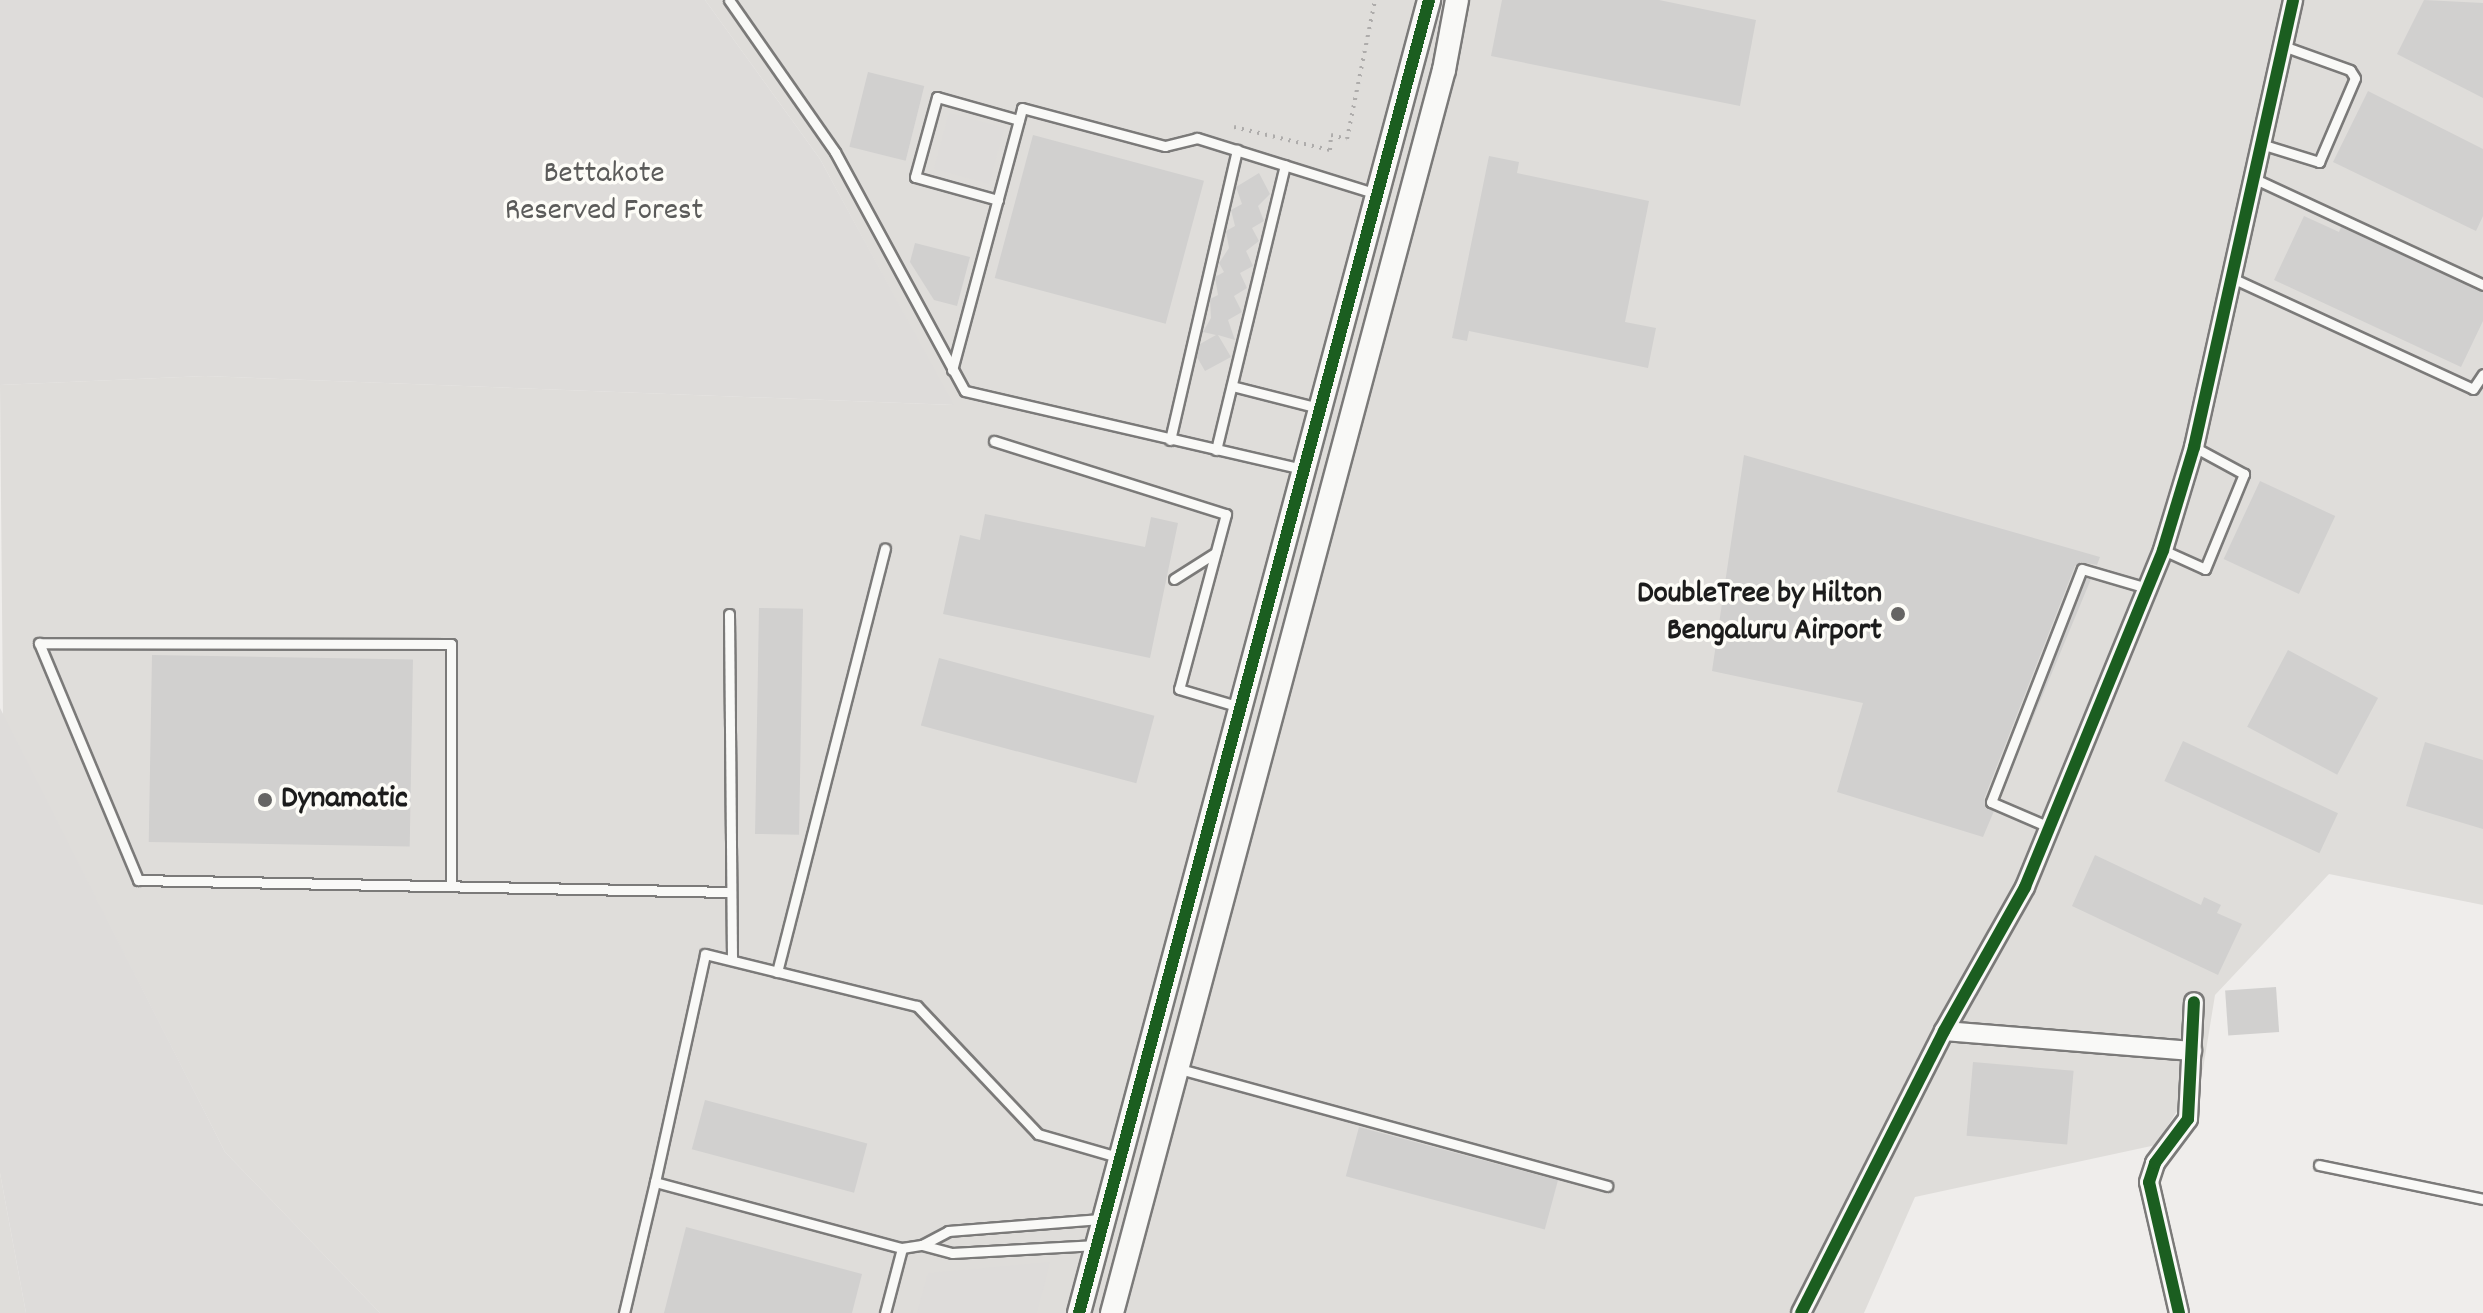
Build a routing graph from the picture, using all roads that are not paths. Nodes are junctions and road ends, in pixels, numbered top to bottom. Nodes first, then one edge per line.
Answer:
1 (729, 0) edge
2 (1429, 0) edge
3 (1457, 0) edge
4 (2293, 0) edge
5 (2283, 46) junction
6 (1019, 120) junction
7 (2261, 144) junction
8 (1237, 150) junction
9 (1285, 165) junction
10 (2253, 178) junction
11 (1380, 195) junction
12 (998, 200) junction
13 (2232, 278) junction
14 (2483, 285) edge
15 (952, 370) junction
16 (2483, 374) edge
17 (1232, 386) junction
18 (1323, 409) junction
19 (1170, 440) junction
20 (994, 441) dead end
21 (2194, 447) junction
22 (1216, 450) junction
23 (1306, 470) junction
24 (885, 549) dead end
25 (2163, 550) junction
26 (1215, 553) junction
27 (1174, 579) dead end
28 (2147, 588) junction
29 (729, 614) dead end
30 (1242, 708) junction
31 (2049, 827) junction
32 (451, 886) junction
33 (731, 892) junction
34 (732, 960) junction
35 (777, 972) junction
36 (2194, 1002) dead end
37 (1944, 1031) junction
38 (2192, 1051) junction
39 (1180, 1069) junction
40 (1121, 1158) junction
41 (2319, 1165) dead end
42 (655, 1182) junction
43 (1607, 1186) dead end
44 (2483, 1199) edge
45 (1105, 1219) junction
46 (922, 1245) junction
47 (1097, 1245) junction
48 (902, 1248) junction
49 (624, 1313) edge
50 (885, 1313) edge
51 (1079, 1313) edge
52 (1112, 1313) edge
53 (1801, 1313) edge
54 (2179, 1313) edge

1 - 15 lane
2 - 11 street
3 - 39 street
4 - 5 street
5 - 7 street
5 - 7 lane
6 - 8 lane
6 - 12 lane
6 - 12 lane
7 - 10 street
8 - 9 lane
8 - 19 lane
9 - 11 lane
9 - 17 lane
10 - 13 street
10 - 14 lane
11 - 18 street
12 - 15 lane
13 - 16 lane
13 - 21 street
15 - 19 lane
17 - 18 lane
17 - 22 lane
18 - 23 street
19 - 22 lane
20 - 26 lane
21 - 25 street
21 - 25 lane
22 - 23 lane
23 - 30 street
24 - 35 lane
25 - 28 street
26 - 27 lane
26 - 30 lane
28 - 31 street
28 - 31 lane
29 - 33 lane
30 - 40 street
31 - 37 street
32 - 32 lane
32 - 33 lane
33 - 34 lane
34 - 35 lane
34 - 42 lane
35 - 40 lane
36 - 38 street
37 - 38 street
37 - 53 street
38 - 54 street
39 - 43 lane
39 - 52 street
40 - 45 street
41 - 44 lane
42 - 48 lane
42 - 49 lane
45 - 46 lane
45 - 47 street
46 - 47 lane
46 - 48 lane
47 - 51 street
48 - 50 lane

